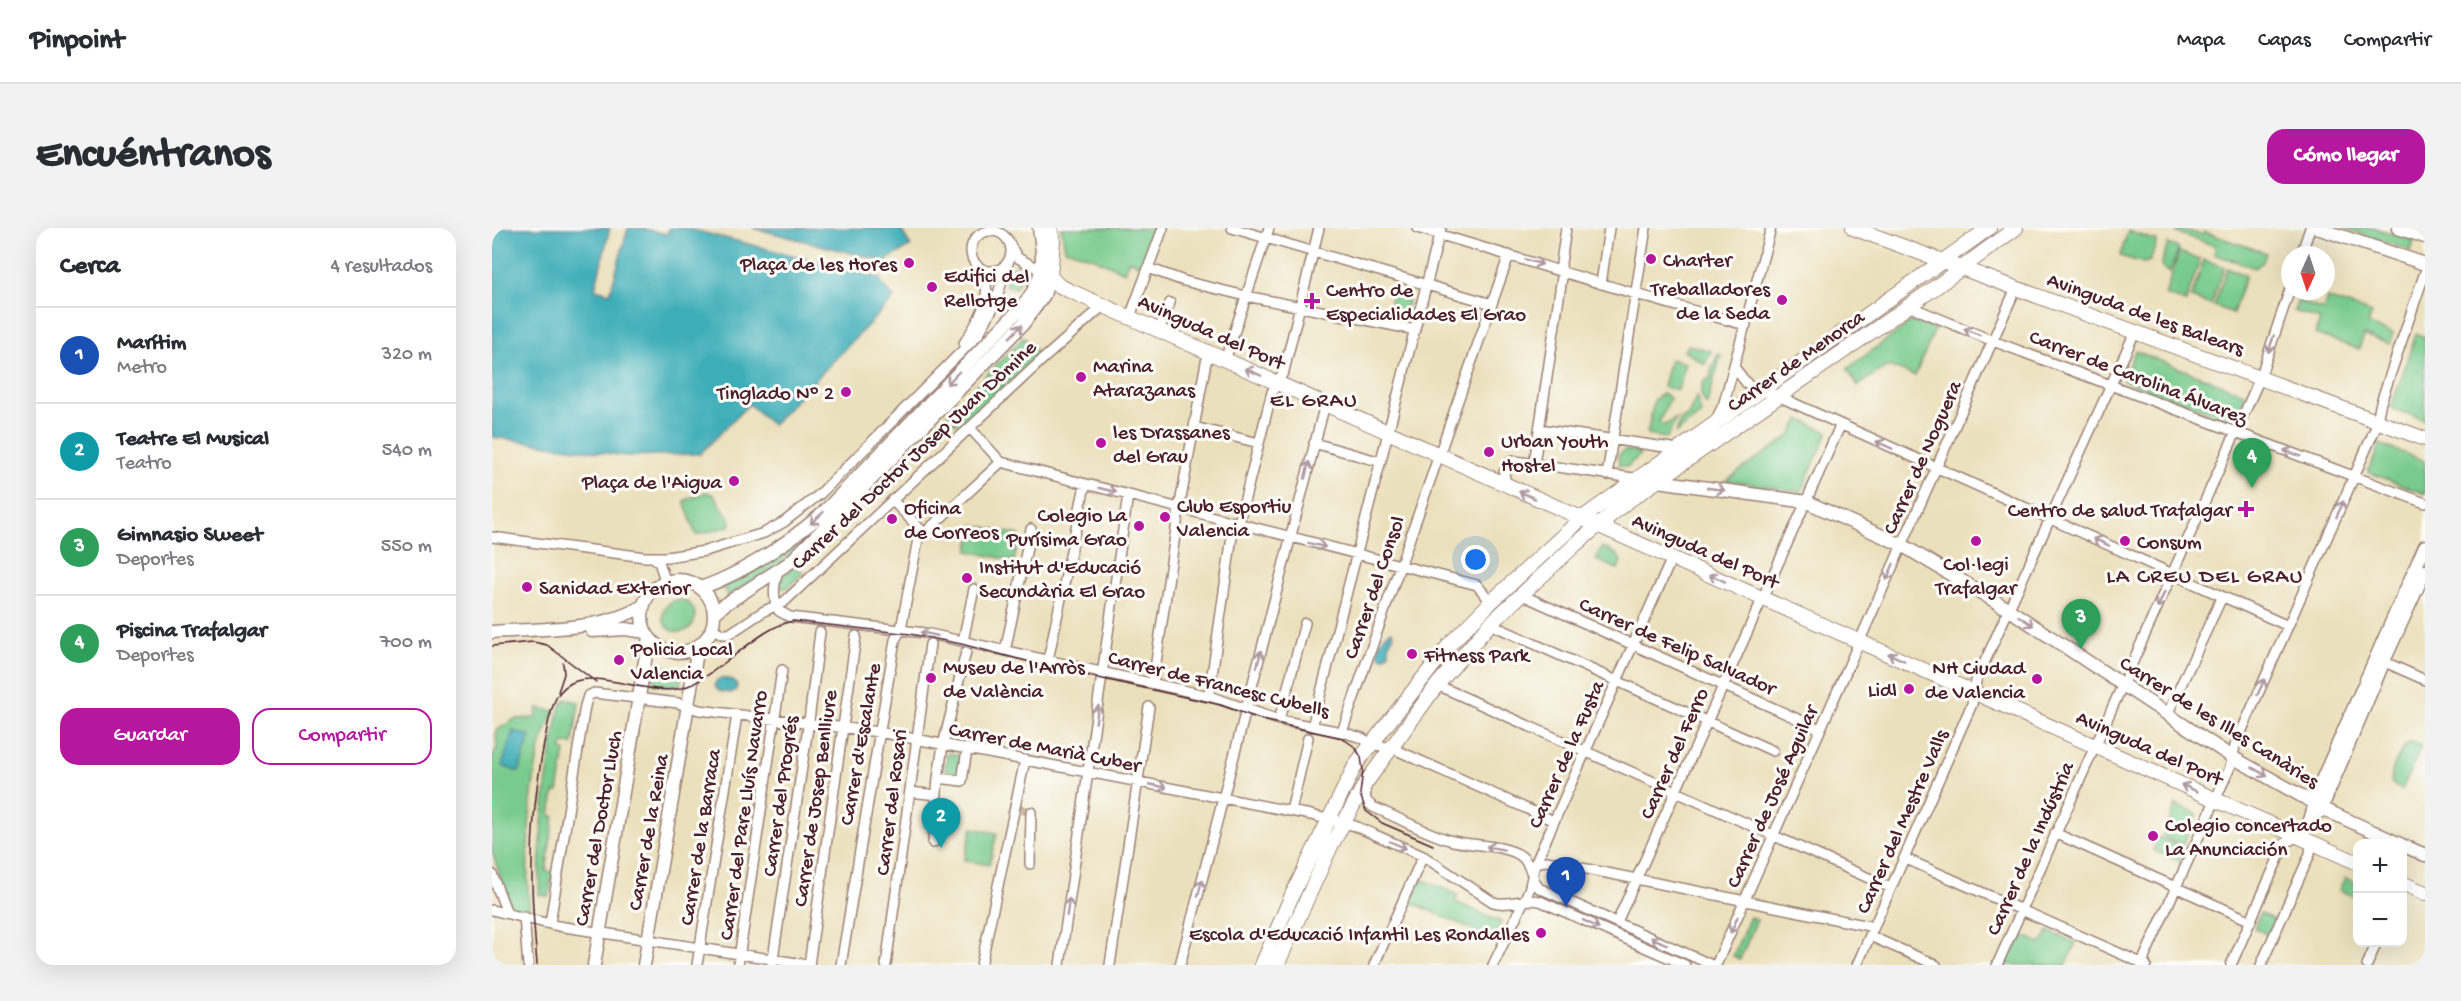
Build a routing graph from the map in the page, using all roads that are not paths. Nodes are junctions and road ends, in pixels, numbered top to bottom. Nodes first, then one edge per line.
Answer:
1 (1007, 228) edge
2 (1039, 228) edge
3 (1050, 228) edge
4 (1163, 228) edge
5 (1232, 228) edge
6 (1319, 228) edge
7 (1417, 228) edge
8 (1566, 228) edge
9 (1609, 228) edge
10 (1646, 228) edge
11 (1771, 228) edge
12 (1853, 228) edge
13 (1989, 228) edge
14 (2016, 228) edge
15 (2310, 228) edge
16 (2317, 228) edge
17 (2398, 228) edge
18 (983, 231) edge
19 (1441, 231) edge
20 (1267, 233) edge
21 (2425, 237) edge
22 (2304, 246) edge
23 (1010, 249) junction
24 (1313, 251) junction
25 (1509, 255) junction
26 (1943, 261) junction
27 (2425, 264) edge
28 (978, 265) junction
29 (1148, 268) junction
30 (1961, 268) junction
31 (1562, 270) junction
32 (2425, 272) edge
33 (1049, 279) junction
34 (1601, 284) junction
35 (1427, 285) junction
36 (2016, 288) junction
37 (1246, 296) junction
38 (1634, 296) junction
39 (2286, 300) edge
40 (1170, 303) dead end
41 (1492, 304) junction
42 (1104, 305) junction
43 (1299, 306) junction
44 (1909, 306) junction
45 (1130, 316) junction
46 (1746, 325) junction
47 (1159, 330) junction
48 (1415, 330) junction
49 (2135, 332) junction
50 (1993, 340) junction
51 (1209, 353) junction
52 (1225, 360) junction
53 (1734, 367) junction
54 (936, 377) junction
55 (2260, 378) junction
56 (1277, 383) junction
57 (2112, 385) junction
58 (1761, 390) junction
59 (1780, 396) junction
60 (1324, 404) junction
61 (2377, 420) junction
62 (1714, 425) junction
63 (1840, 426) junction
64 (1194, 427) junction
65 (970, 428) junction
66 (1539, 429) junction
67 (2236, 432) junction
68 (1389, 433) junction
69 (1612, 439) junction
70 (2425, 439) edge
71 (1314, 442) junction
72 (1259, 443) junction
73 (1679, 449) junction
74 (1439, 454) junction
75 (1001, 462) junction
76 (1381, 462) junction
77 (1534, 464) junction
78 (1936, 468) junction
79 (1607, 475) junction
80 (2355, 476) junction
81 (1637, 478) junction
82 (1658, 481) junction
83 (1085, 485) junction
84 (1506, 486) junction
85 (1128, 495) junction
86 (892, 500) junction
87 (1807, 502) junction
88 (2425, 502) edge
89 (1179, 509) junction
90 (1581, 519) junction
91 (2051, 519) junction
92 (1236, 523) junction
93 (1597, 525) junction
94 (1031, 529) dead end
95 (924, 533) junction
96 (492, 537) edge
97 (1290, 538) junction
98 (1902, 545) junction
99 (2425, 546) edge
100 (1357, 555) junction
101 (653, 557) junction
102 (1672, 558) junction
103 (1400, 565) junction
104 (778, 571) junction
105 (2425, 571) edge
106 (2173, 574) junction
107 (666, 583) junction
108 (701, 588) junction
109 (974, 589) dead end
110 (1522, 595) junction
111 (2222, 597) junction
112 (1762, 598) junction
113 (1491, 602) junction
114 (644, 605) junction
115 (776, 606) junction
116 (2008, 609) junction
117 (714, 614) junction
118 (1305, 623) dead end
119 (1490, 624) junction
120 (2288, 626) junction
121 (712, 628) junction
122 (901, 629) junction
123 (492, 632) edge
124 (820, 632) dead end
125 (647, 634) junction
126 (856, 636) dead end
127 (492, 639) edge
128 (963, 641) junction
129 (1859, 641) junction
130 (930, 644) dead end
131 (1632, 645) junction
132 (699, 646) junction
133 (1005, 651) junction
134 (966, 652) dead end
135 (1047, 660) junction
136 (2380, 660) junction
137 (782, 670) dead end
138 (1102, 672) junction
139 (2425, 680) edge
140 (1616, 681) junction
141 (1153, 682) junction
142 (1723, 684) junction
143 (1437, 685) junction
144 (2123, 686) junction
145 (1975, 692) junction
146 (1209, 696) junction
147 (639, 698) junction
148 (688, 706) junction
149 (1149, 707) dead end
150 (1246, 710) junction
151 (737, 715) junction
152 (2167, 715) junction
153 (776, 719) junction
154 (1279, 720) junction
155 (809, 721) junction
156 (1706, 721) junction
157 (842, 726) junction
158 (1312, 727) junction
159 (1820, 729) junction
160 (879, 732) junction
161 (1342, 732) junction
162 (916, 738) junction
163 (1308, 738) dead end
164 (1371, 744) junction
165 (942, 745) junction
166 (2094, 746) junction
167 (1392, 748) junction
168 (967, 750) junction
169 (1773, 751) dead end
170 (1584, 752) junction
171 (2232, 757) junction
172 (1024, 760) junction
173 (1088, 772) junction
174 (938, 778) junction
175 (1137, 782) junction
176 (1365, 784) junction
177 (910, 792) junction
178 (1674, 792) junction
179 (937, 795) junction
180 (1223, 799) junction
181 (2215, 800) junction
182 (2319, 805) junction
183 (1291, 811) junction
184 (1031, 812) dead end
185 (1328, 820) junction
186 (1554, 821) junction
187 (1344, 823) junction
188 (2055, 833) junction
189 (1773, 835) junction
190 (2304, 839) junction
191 (2390, 839) edge
192 (933, 843) dead end
193 (2407, 846) edge
194 (2424, 852) edge
195 (1423, 856) junction
196 (1904, 858) junction
197 (2353, 861) edge
198 (1538, 862) junction
199 (1030, 864) dead end
200 (492, 874) edge
201 (1532, 877) junction
202 (1637, 878) junction
203 (2407, 886) edge
204 (2176, 887) junction
205 (1891, 888) junction
206 (2425, 893) edge
207 (1522, 900) junction
208 (1745, 900) junction
209 (492, 910) edge
210 (2021, 910) junction
211 (507, 913) junction
212 (524, 917) junction
213 (2251, 921) junction
214 (550, 922) junction
215 (1617, 922) junction
216 (599, 932) junction
217 (1872, 932) junction
218 (648, 940) junction
219 (700, 947) junction
220 (2375, 947) edge
221 (740, 954) junction
222 (772, 962) edge
223 (2143, 964) edge
224 (528, 965) edge
225 (594, 965) edge
226 (644, 965) edge
227 (697, 965) edge
228 (738, 965) edge
229 (809, 965) edge
230 (841, 965) edge
231 (886, 965) edge
232 (981, 965) edge
233 (1060, 965) edge
234 (1110, 965) edge
235 (1180, 965) edge
236 (1262, 965) edge
237 (1276, 965) edge
238 (1374, 965) edge
239 (1493, 965) edge
240 (1685, 965) edge
241 (1714, 965) edge
242 (1857, 965) edge
243 (1936, 965) edge
244 (1997, 965) edge
245 (2231, 965) edge
246 (2261, 965) edge
247 (2367, 965) edge

1 - 23 street
2 - 33 street
3 - 33 main road
4 - 29 street
5 - 20 street
6 - 24 street
7 - 19 street
8 - 31 street
9 - 34 street
10 - 38 street
11 - 46 street
12 - 26 main road, Avinguda de les Balears
13 - 26 main road, Carrer de Menorca
14 - 30 main road, Carrer de Menorca
15 - 22 street
16 - 27 street
17 - 21 street
18 - 23 street
18 - 28 street
19 - 25 street
19 - 35 street
20 - 24 street
20 - 37 street
23 - 28 street
23 - 33 street
23 - 54 street, Carrer del Doctor Josep Juan Dòmine
24 - 35 street
24 - 43 street
25 -> 31 street
25 - 41 street, Carrer del Consol
26 - 30 main road, Avinguda de les Balears
26 - 58 main road, Carrer de Menorca
28 - 54 street, Carrer del Doctor Josep Juan Dòmine
29 - 37 street
29 - 45 street
30 - 36 main road, Avinguda de les Balears
30 - 44 main road, Carrer de Menorca
31 - 34 street
31 - 66 street
32 - 61 street
33 - 42 main road, Avinguda del Port
104 -> 33 street, Carrer del Doctor Josep Juan Dòmine
33 -> 108 street, Carrer del Doctor Josep Juan Dòmine
34 - 38 street
35 - 41 street
35 - 48 street
36 - 49 main road, Avinguda de les Balears
36 - 50 street, Carrer de Noguera
37 - 43 street
37 - 52 street
38 - 46 street
38 - 69 street
39 -> 55 street, Carrer de la Indústria
40 - 47 street
41 - 74 street, Carrer del Consol
42 - 45 main road, Avinguda del Port
42 - 65 street, Carrer del Doctor Josep Juan Dòmine
43 - 48 street
43 - 56 street
50 -> 44 street, Carrer de Carolina Álvarez
44 - 59 main road, Carrer de Menorca
45 - 47 main road, Avinguda del Port
46 - 53 street
47 - 51 main road, Avinguda del Port
48 - 68 street
49 - 55 main road, Avinguda de les Balears
49 - 57 street, Carrer del Mestre Valls
50 - 57 street, Carrer de Carolina Álvarez
50 - 78 street, Carrer de Noguera
51 - 52 main road, Avinguda del Port
51 - 64 street
56 -> 52 main road, Avinguda del Port
53 - 58 street
53 - 62 street
54 - 101 street, Carrer del Doctor Josep Juan Dòmine
55 - 61 main road, Avinguda de les Balears
55 - 67 street, Carrer de la Indústria
56 - 60 main road, Avinguda del Port
56 - 72 street
57 - 67 street, Carrer de Carolina Álvarez
57 - 91 street, Carrer del Mestre Valls
58 - 59 street
58 - 62 main road, Carrer de Menorca
59 - 63 street
59 - 82 main road, Carrer de Menorca
60 - 68 main road, Avinguda del Port
60 - 71 street
61 - 70 main road, Avinguda de les Balears
61 - 80 street
62 - 73 main road, Carrer de Menorca
78 -> 63 street
63 - 87 street, Carrer del Ferro
64 - 72 street
64 - 89 street
65 - 75 street
65 - 86 street, Carrer del Doctor Josep Juan Dòmine
66 - 69 street
66 - 77 street
80 -> 67 street, Carrer de Carolina Álvarez
67 - 106 street, Carrer de la Indústria
68 - 74 main road, Avinguda del Port
68 - 76 street
69 - 73 street
69 - 79 street
71 - 76 street
97 -> 71 street
72 - 92 street
73 - 81 main road, Carrer de Menorca
74 - 84 main road, Avinguda del Port
74 - 103 street, Carrer del Consol
75 - 83 street
75 - 95 street, Carrer d'Escalante
76 - 100 street
77 - 79 street, Carrer de les Illes Canàries
77 - 84 street, Carrer de les Illes Canàries
78 - 91 street
78 - 98 street, Carrer de Noguera
79 - 81 street, Carrer de les Illes Canàries
80 - 88 street, Carrer de Carolina Álvarez
120 -> 80 street
81 - 82 street, Carrer de les Illes Canàries
81 - 90 main road, Carrer de Menorca
82 -> 87 street, Carrer de les Illes Canàries
82 - 93 main road, Carrer de Menorca
83 -> 85 street
83 - 135 street
90 -> 84 main road, Avinguda del Port
85 - 89 street
85 - 138 street
86 - 95 street
86 - 115 street, Carrer del Doctor Josep Juan Dòmine
87 - 98 street, Carrer de les Illes Canàries
87 - 112 street, Carrer del Ferro
89 - 92 street
89 - 141 street
90 - 93 main road, Avinguda del Port
90 - 113 main road, Carrer de Menorca
106 -> 91 street
91 - 116 street, Carrer del Mestre Valls
92 - 97 street
92 - 146 street
93 - 102 main road, Avinguda del Port
93 - 110 main road, Carrer de Menorca
94 - 133 street
95 - 122 street, Carrer d'Escalante
96 - 101 street, Carrer del Doctor Josep Juan Dòmine
97 -> 100 street
150 -> 97 street
98 - 116 street, Carrer de les Illes Canàries
98 -> 129 street, Carrer de Noguera
99 - 136 street
100 - 103 street
100 - 158 street
101 - 107 street
112 -> 102 main road, Avinguda del Port
102 - 131 street, Carrer de la Fusta
103 - 113 street
103 - 161 street, Carrer del Consol
104 - 115 street, Carrer del Doctor Josep Juan Dòmine
104 - 117 street, Carrer del Doctor Josep Juan Dòmine
105 - 136 street
106 - 111 street
106 -> 144 street, Carrer de la Indústria
107 - 108 street
107 - 114 street
108 - 117 street
109 - 128 street
110 - 119 main road, Carrer de Menorca
110 - 131 street, Carrer de Felip Salvador
111 - 120 street
111 - 152 street
112 - 129 main road, Avinguda del Port
112 - 142 street, Carrer del Ferro
113 - 164 main road, Carrer de Menorca
114 - 123 street
114 - 125 street
115 - 121 street
115 - 122 street, Carrer de Francesc Cubells
116 -> 144 street, Carrer de les Illes Canàries
116 - 145 street, Carrer del Mestre Valls
117 - 121 street
118 - 154 street
119 - 140 street
119 - 143 main road, Carrer de Menorca
171 -> 120 street
121 - 132 street
128 -> 122 street, Carrer de Francesc Cubells
122 - 160 street, Carrer d'Escalante
124 - 155 street, Carrer del Progrés
125 - 127 street
125 - 132 street
125 - 147 street, Carrer del Doctor Lluch
126 - 157 street, Carrer de Josep Benlliure
128 - 133 street, Carrer de Francesc Cubells
145 -> 129 main road, Avinguda del Port
129 - 159 street, Carrer de José Aguilar
130 - 162 street, Carrer del Rosari
131 - 140 street, Carrer de la Fusta
131 - 142 street, Carrer de Felip Salvador
132 - 148 street, Carrer de la Reina
133 - 135 street, Carrer de Francesc Cubells
134 - 165 street
135 - 138 street, Carrer de Francesc Cubells
136 - 139 street
136 - 182 street
137 - 153 street, Carrer del Pare Lluís Navarro
138 - 141 street, Carrer de Francesc Cubells
173 -> 138 street
140 - 156 street
140 - 170 street, Carrer de la Fusta
141 - 146 street, Carrer de Francesc Cubells
142 - 156 street, Carrer del Ferro
142 - 159 street, Carrer de Felip Salvador
143 - 167 main road, Carrer de Menorca
143 - 170 street
144 - 152 street, Carrer de les Illes Canàries
144 - 166 street, Carrer de la Indústria
145 - 166 main road, Avinguda del Port
145 - 196 street, Carrer del Mestre Valls
146 - 150 street, Carrer de Francesc Cubells
147 - 148 street, Carrer de Marià Cuber
147 - 214 street, Carrer de Marià Cuber
147 - 216 street, Carrer del Doctor Lluch
148 - 151 street, Carrer de Marià Cuber
148 - 218 street, Carrer de la Reina
149 - 175 street
150 - 154 street, Carrer de Francesc Cubells
150 - 180 street
151 - 153 street, Carrer de Marià Cuber
151 - 219 street, Carrer de la Barraca
152 - 171 street, Carrer de les Illes Canàries
153 - 155 street, Carrer de Marià Cuber
153 - 221 street, Carrer del Pare Lluís Navarro
154 - 158 street, Carrer de Francesc Cubells
155 - 157 street, Carrer de Marià Cuber
155 - 222 street, Carrer del Progrés
156 - 169 street
156 - 178 street, Carrer del Ferro
157 - 160 street, Carrer de Marià Cuber
157 - 229 street, Carrer de Josep Benlliure
158 - 161 street, Carrer de Francesc Cubells
159 - 189 street, Carrer de José Aguilar
160 - 162 street, Carrer de Marià Cuber
160 - 230 street, Carrer d'Escalante
161 - 164 street, Carrer de Francesc Cubells
162 - 165 street, Carrer de Marià Cuber
162 - 177 street, Carrer del Rosari
163 - 183 street
164 - 167 street, Carrer de Francesc Cubells
164 - 185 main road, Carrer de Menorca
165 - 168 street, Carrer de Marià Cuber
165 - 174 street
181 -> 166 main road, Avinguda del Port
166 - 188 street, Carrer de la Indústria
167 - 176 main road, Carrer de Menorca
167 - 186 street, Carrer de Francesc Cubells
168 - 172 street, Carrer de Marià Cuber
168 - 174 street
170 - 178 street
170 - 186 street, Carrer de la Fusta
171 - 181 street
171 -> 182 street, Carrer de les Illes Canàries
172 - 173 street, Carrer de Marià Cuber
172 - 232 street
173 - 175 street, Carrer de Marià Cuber
233 -> 173 street
174 - 179 street
175 -> 180 street, Carrer de Marià Cuber
175 - 234 street
176 - 187 main road, Carrer de Menorca
201 -> 176 street
177 - 179 street
177 - 231 street, Carrer del Rosari
178 - 189 street
178 - 202 street, Carrer del Ferro
179 - 192 street
180 - 183 street, Carrer de Marià Cuber
235 -> 180 street
181 - 190 main road, Avinguda del Port
181 - 204 street
182 - 190 street
182 - 191 street, Carrer de les Illes Canàries
183 - 185 street, Carrer de Marià Cuber
184 - 199 street
185 - 187 street, Carrer de Marià Cuber
185 - 236 main road, Carrer de Menorca
186 - 198 street, Carrer de la Fusta
187 -> 195 street, Carrer de Marià Cuber
187 - 237 main road, Carrer de Menorca
188 - 204 street
188 - 210 street, Carrer de la Indústria
189 - 205 street
189 - 208 street, Carrer de José Aguilar
190 - 197 main road, Avinguda del Port
190 - 213 street
190 - 246 street
193 - 194 street, Carrer de les Illes Canàries
195 - 207 street, Carrer de Marià Cuber
195 - 238 street
196 - 205 street, Carrer del Mestre Valls
196 - 210 street
198 - 201 street, Carrer de la Fusta
198 - 202 street
200 - 211 street
201 - 207 street, Carrer de la Fusta
201 - 215 street
202 - 208 street
202 - 215 street, Carrer del Ferro
203 - 206 main road
204 - 213 street
204 - 223 street
205 - 217 street, Carrer del Mestre Valls
207 - 239 street, Carrer de la Fusta
207 -> 240 street, Carrer de Marià Cuber
208 - 217 street
208 -> 241 street, Carrer de José Aguilar
209 - 211 street
210 - 223 street
210 - 244 street, Carrer de la Indústria
211 - 212 street
212 - 214 street
212 - 224 street
213 - 245 street
214 - 216 street
241 -> 215 street
216 - 218 street
216 - 225 street, Carrer del Doctor Lluch
217 - 242 street, Carrer del Mestre Valls
217 - 243 street
218 - 219 street
218 - 226 street, Carrer de la Reina
219 - 221 street
219 - 227 street, Carrer de la Barraca
220 - 247 street
221 - 222 street
221 - 228 street, Carrer del Pare Lluís Navarro
222 - 229 street

